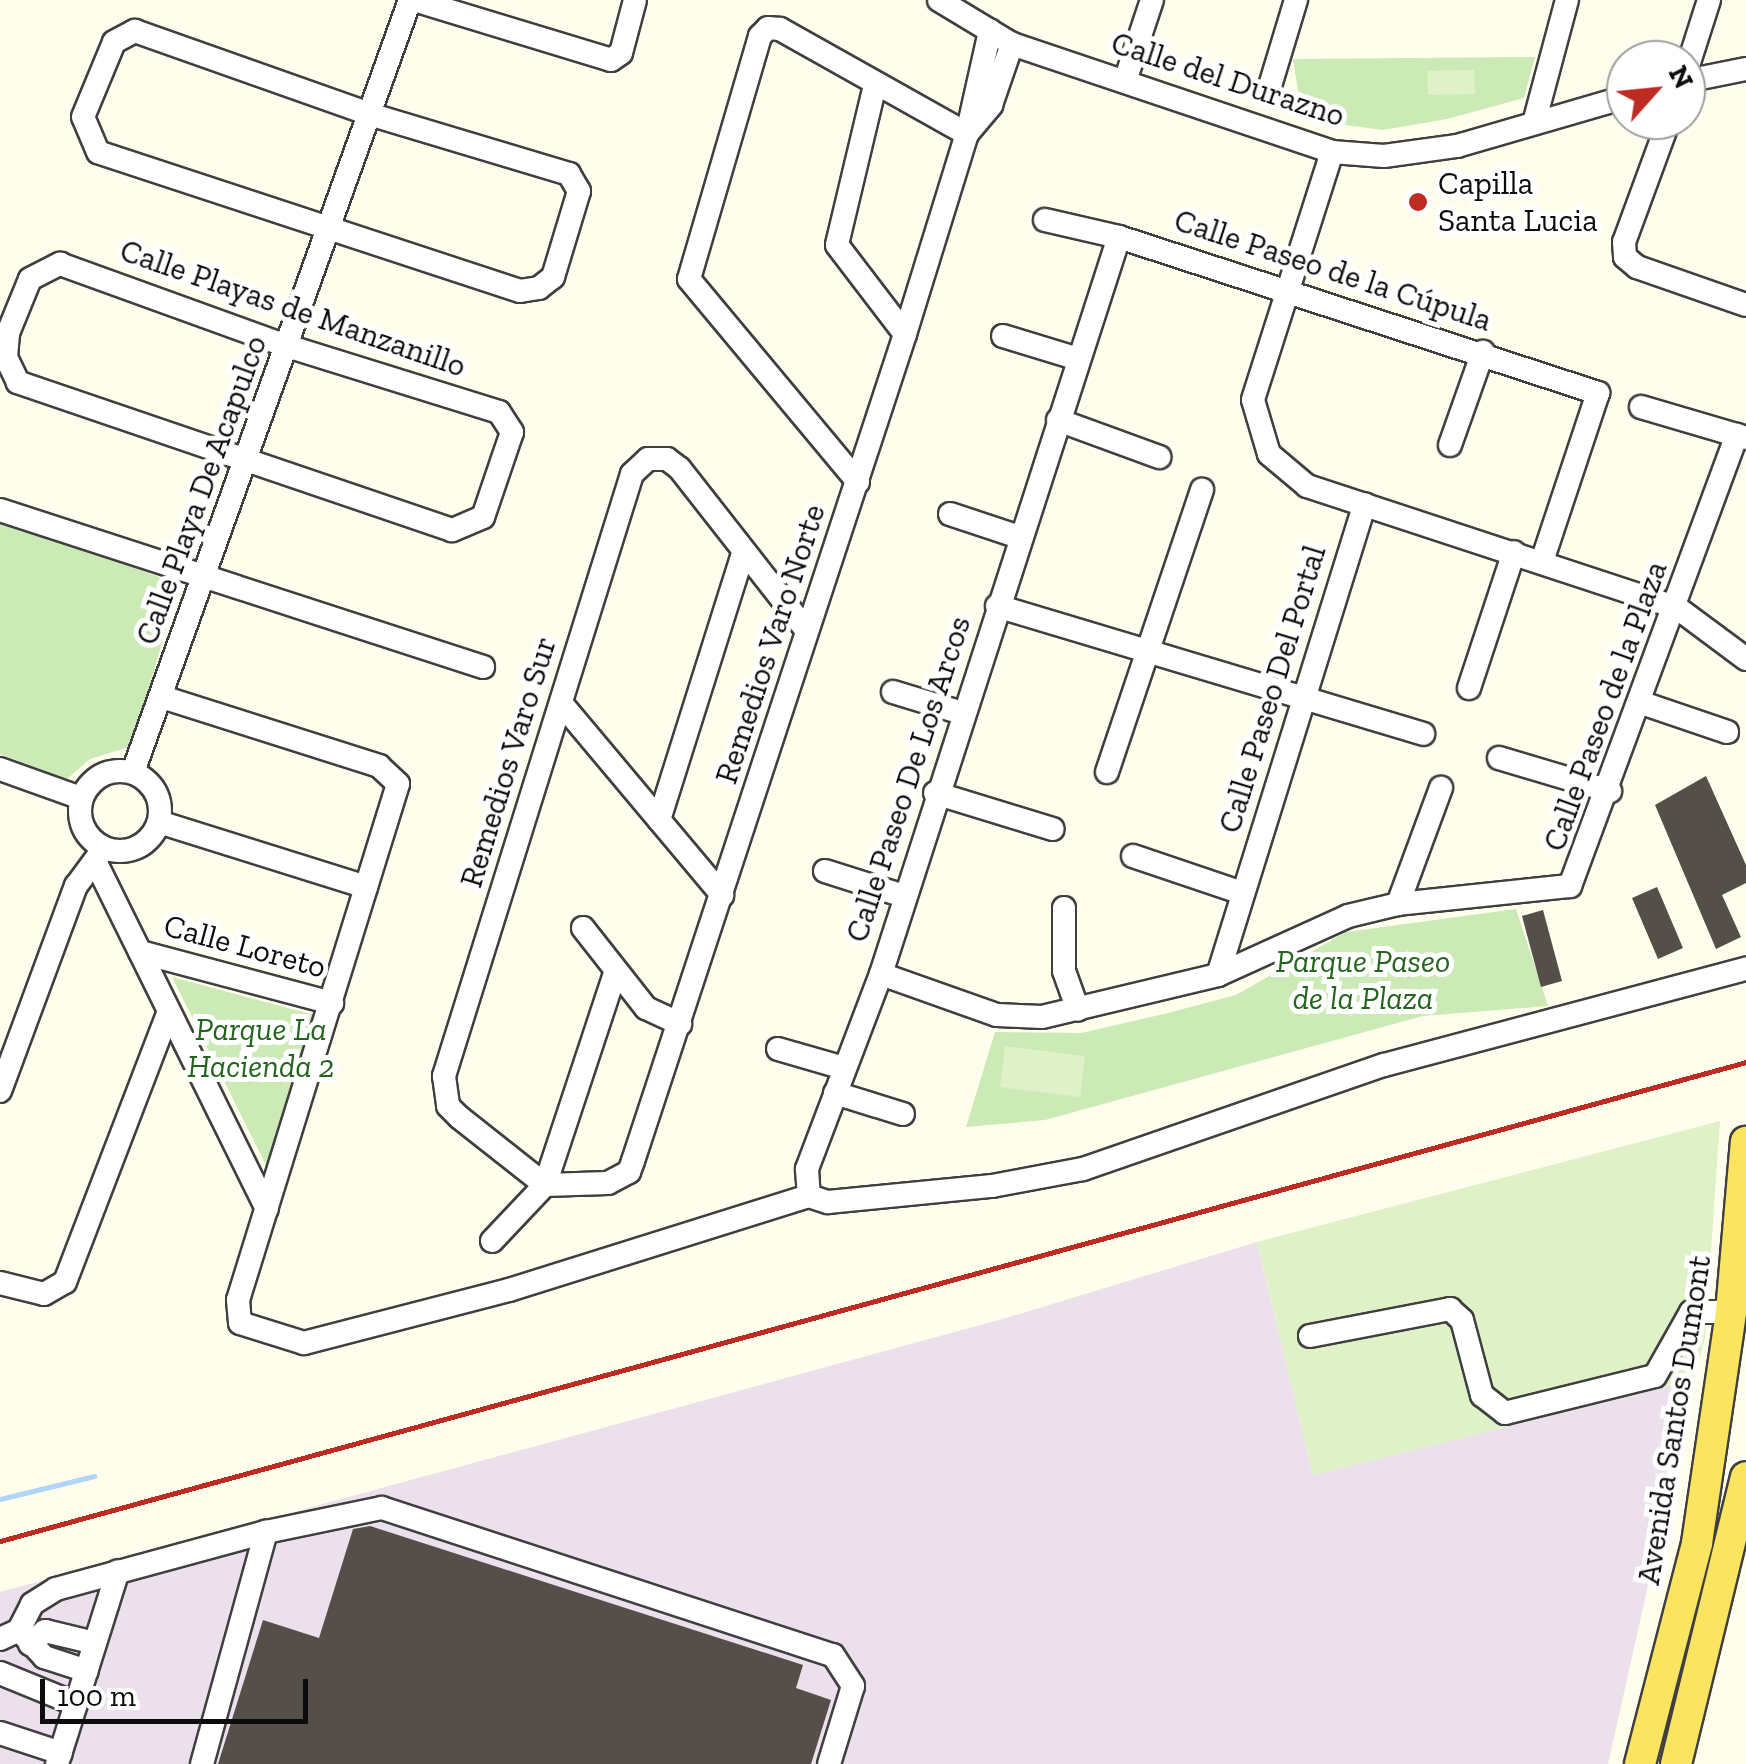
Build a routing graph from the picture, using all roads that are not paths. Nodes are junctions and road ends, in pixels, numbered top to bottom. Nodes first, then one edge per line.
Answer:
1 (412, 0) edge
2 (635, 0) edge
3 (939, 0) edge
4 (1152, 0) edge
5 (1296, 0) edge
6 (1567, 0) edge
7 (1709, 0) edge
8 (990, 31) junction
9 (1696, 40) edge
10 (1012, 44) junction
11 (1746, 68) edge
12 (1706, 77) edge
13 (1126, 80) junction
14 (875, 85) junction
15 (1270, 86) dead end
16 (1606, 103) edge
17 (369, 114) junction
18 (1534, 123) junction
19 (967, 134) junction
20 (1662, 140) edge
21 (1332, 152) junction
22 (1045, 220) dead end
23 (327, 229) junction
24 (1118, 236) junction
25 (1284, 290) junction
26 (1746, 305) edge
27 (905, 334) junction
28 (1003, 336) dead end
29 (287, 346) junction
30 (1484, 352) junction
31 (1078, 359) junction
32 (1641, 407) dead end
33 (1058, 420) junction
34 (1741, 437) edge
35 (1450, 445) dead end
36 (1158, 457) dead end
37 (245, 462) junction
38 (858, 482) junction
39 (1202, 490) dead end
40 (1364, 504) junction
41 (0, 510) edge
42 (950, 514) dead end
43 (1019, 537) junction
44 (744, 551) junction
45 (1514, 552) junction
46 (1542, 561) junction
47 (201, 580) junction
48 (998, 606) junction
49 (1676, 607) junction
50 (806, 630) junction
51 (1741, 651) edge
52 (1147, 654) junction
53 (484, 666) dead end
54 (1469, 688) dead end
55 (894, 692) dead end
56 (162, 697) junction
57 (1303, 700) junction
58 (561, 702) junction
59 (1642, 703) junction
60 (962, 713) junction
61 (1727, 732) dead end
62 (1423, 734) dead end
63 (1499, 758) dead end
64 (0, 768) edge
65 (132, 772) junction
66 (1106, 772) dead end
67 (1441, 788) dead end
68 (1610, 791) junction
69 (935, 793) junction
70 (81, 798) junction
71 (659, 820) junction
72 (160, 822) junction
73 (1053, 830) dead end
74 (99, 855) junction
75 (1132, 856) dead end
76 (825, 871) dead end
77 (366, 887) junction
78 (1242, 893) junction
79 (722, 895) junction
80 (904, 896) junction
81 (1398, 904) junction
82 (1064, 908) dead end
83 (584, 928) dead end
84 (140, 952) junction
85 (1746, 969) edge
86 (616, 970) junction
87 (880, 974) junction
88 (1218, 975) junction
89 (332, 1003) junction
90 (1078, 1010) junction
91 (168, 1013) junction
92 (680, 1024) junction
93 (778, 1048) dead end
94 (844, 1068) junction
95 (0, 1092) edge
96 (835, 1093) junction
97 (904, 1114) dead end
98 (1746, 1142) edge
99 (545, 1186) junction
100 (819, 1199) junction
101 (267, 1210) junction
102 (492, 1240) dead end
103 (0, 1283) edge
104 (1731, 1312) junction
105 (1310, 1336) dead end
106 (1746, 1477) edge
107 (266, 1532) junction
108 (118, 1572) junction
109 (16, 1638) edge
110 (95, 1643) junction
111 (87, 1671) junction
112 (0, 1673) edge
113 (76, 1704) junction
114 (0, 1733) edge
115 (59, 1759) edge
116 (1650, 1761) edge
117 (202, 1764) edge
118 (829, 1764) edge
119 (1676, 1764) edge

1 - 2 street
1 - 17 street, Calle Playa De Acapulco
3 - 8 street, Calle del Durazno
4 - 13 street
5 - 15 street
6 - 18 street
7 - 9 street
8 - 10 street, Calle del Durazno
8 - 19 street, Remedios Varo Norte
10 - 13 street, Calle del Durazno
10 - 19 street, Remedios Varo Norte
11 - 12 street
13 - 21 street, Calle del Durazno
14 - 19 street
14 - 27 street
14 - 38 street
16 - 18 street, Calle del Durazno
17 - 23 street, Calle Playa De Acapulco
17 - 23 street
17 - 23 street
18 - 21 street, Calle del Durazno
19 - 27 street, Remedios Varo Norte
20 - 26 street
21 - 25 street
22 - 24 street, Calle Paseo de la Cúpula
23 - 29 street, Calle Playa De Acapulco
24 - 25 street, Calle Paseo de la Cúpula
24 - 31 street, Calle Paseo De Los Arcos
25 - 30 street, Calle Paseo de la Cúpula
25 - 40 street
27 - 38 street, Remedios Varo Norte
28 - 31 street
29 - 37 street, Calle Playa De Acapulco
29 - 37 street, Calle Playas de Manzanillo
29 - 37 street, Calle Playas de Manzanillo
30 - 35 street
30 - 46 street, Calle Paseo de la Cúpula
31 - 33 street, Calle Paseo De Los Arcos
32 - 34 street
33 - 36 street
33 - 43 street, Calle Paseo De Los Arcos
34 - 49 street, Calle Paseo de la Plaza
37 - 47 street, Calle Playa De Acapulco
38 - 50 street, Remedios Varo Norte
39 - 52 street
40 - 45 street
40 - 57 street, Calle Paseo Del Portal
41 - 47 street
42 - 43 street
43 - 48 street, Calle Paseo De Los Arcos
44 - 50 street
44 - 58 street, Remedios Varo Sur
44 - 71 street
45 - 46 street
45 - 54 street
46 - 49 street
47 - 53 street
47 - 56 street, Calle Playa De Acapulco
48 - 52 street
48 - 60 street, Calle Paseo De Los Arcos
49 - 51 street
49 - 59 street, Calle Paseo de la Plaza
50 - 79 street, Remedios Varo Norte
52 - 57 street
52 - 66 street
55 - 60 street
56 - 65 street, Calle Playa De Acapulco
56 - 77 street
57 - 62 street
57 - 78 street, Calle Paseo Del Portal
58 - 71 street
58 - 99 street, Remedios Varo Sur
59 - 61 street
59 - 68 street, Calle Paseo de la Plaza
60 - 69 street, Calle Paseo De Los Arcos
63 - 68 street
64 - 70 street
65 - 70 street
65 - 72 street
67 - 81 street
68 - 81 street, Calle Paseo de la Plaza
69 - 73 street
69 - 80 street, Calle Paseo De Los Arcos
70 - 74 street
71 - 79 street
72 - 74 street
72 - 77 street
74 - 84 street
74 - 95 street
75 - 78 street
76 - 80 street
77 - 89 street
78 - 88 street, Calle Paseo Del Portal
79 - 92 street, Remedios Varo Norte
80 - 87 street, Calle Paseo De Los Arcos
81 - 88 street, Calle Paseo de la Plaza
82 - 90 street
83 - 86 street
84 - 89 street, Calle Loreto
84 - 91 street
85 - 100 street
86 - 92 street
86 - 99 street
87 - 90 street, Calle Paseo de la Plaza
87 - 94 street, Calle Paseo De Los Arcos
88 - 90 street, Calle Paseo de la Plaza
89 - 101 street
91 - 101 street
91 - 103 street
92 - 99 street, Remedios Varo Norte
93 - 94 street
94 - 96 street, Calle Paseo De Los Arcos
96 - 97 street
96 - 100 street, Calle Paseo De Los Arcos
98 - 104 main road, Avenida Santos Dumont
99 - 102 street
100 - 101 street
104 - 105 street
104 - 116 main road, Avenida Santos Dumont
106 - 119 main road
107 - 108 street
107 - 117 street
107 - 118 street
108 - 109 street
108 - 110 street
109 - 110 street
109 - 111 street
110 - 111 street
111 - 113 street
112 - 113 street
113 - 115 street
114 - 115 street

